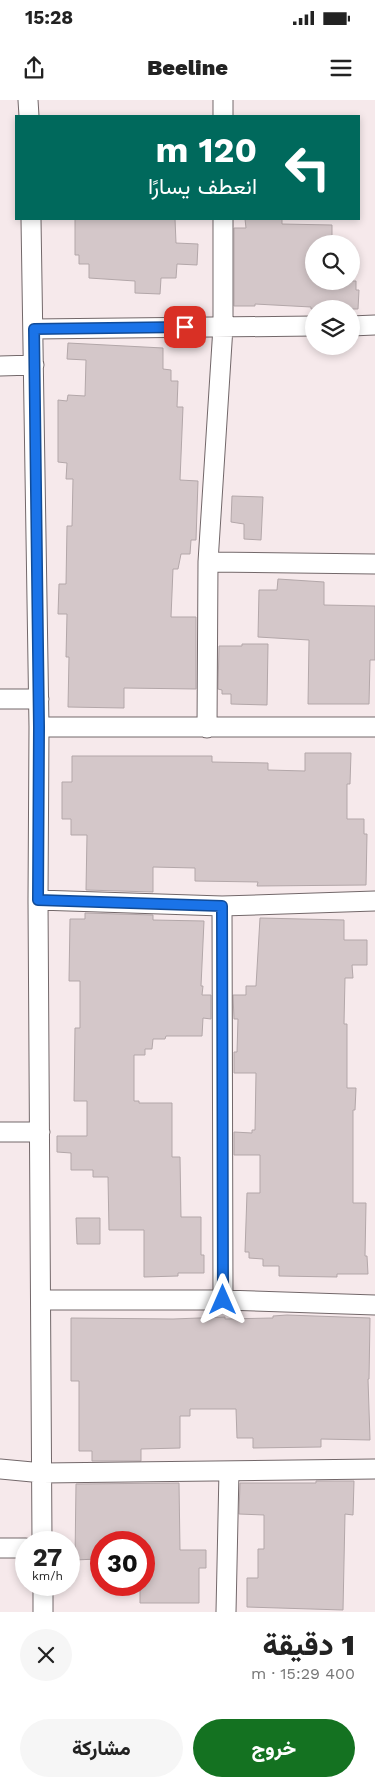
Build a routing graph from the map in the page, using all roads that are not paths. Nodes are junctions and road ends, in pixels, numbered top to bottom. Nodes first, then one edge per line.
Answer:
1 (28, 100) edge
2 (223, 100) edge
3 (28, 115) edge
4 (223, 115) edge
5 (31, 220) edge
6 (223, 220) edge
7 (305, 326) edge
8 (360, 326) edge
9 (375, 326) edge
10 (223, 327) junction
11 (34, 329) junction
12 (34, 365) junction
13 (0, 366) edge
14 (208, 562) junction
15 (375, 564) edge
16 (0, 699) edge
17 (39, 699) junction
18 (39, 727) junction
19 (375, 727) edge
20 (207, 728) junction
21 (38, 900) junction
22 (375, 901) edge
23 (222, 906) junction
24 (0, 1132) edge
25 (40, 1132) junction
26 (42, 1300) junction
27 (223, 1300) junction
28 (375, 1305) edge
29 (0, 1469) edge
30 (375, 1469) edge
31 (229, 1471) junction
32 (43, 1473) junction
33 (42, 1531) edge
34 (0, 1548) edge
35 (15, 1548) edge
36 (43, 1596) edge
37 (43, 1612) edge
38 (226, 1612) edge

1 - 3 street
2 - 4 street
5 - 11 street
6 - 10 street
7 - 10 street
8 - 9 street
10 - 11 street
10 - 14 street
11 - 12 street
12 - 13 street
12 - 17 street
14 - 15 street
14 - 20 street
16 - 17 street
17 - 18 street
18 - 20 street
18 - 21 street
19 - 20 street
21 - 23 street
21 - 25 street
22 - 23 street
23 - 27 street
24 - 25 street
25 - 26 street
26 - 27 street
26 - 32 street
27 - 28 street
29 - 32 street
30 - 31 street
31 - 32 street
31 - 38 street
32 - 33 street
34 - 35 street
36 - 37 street

